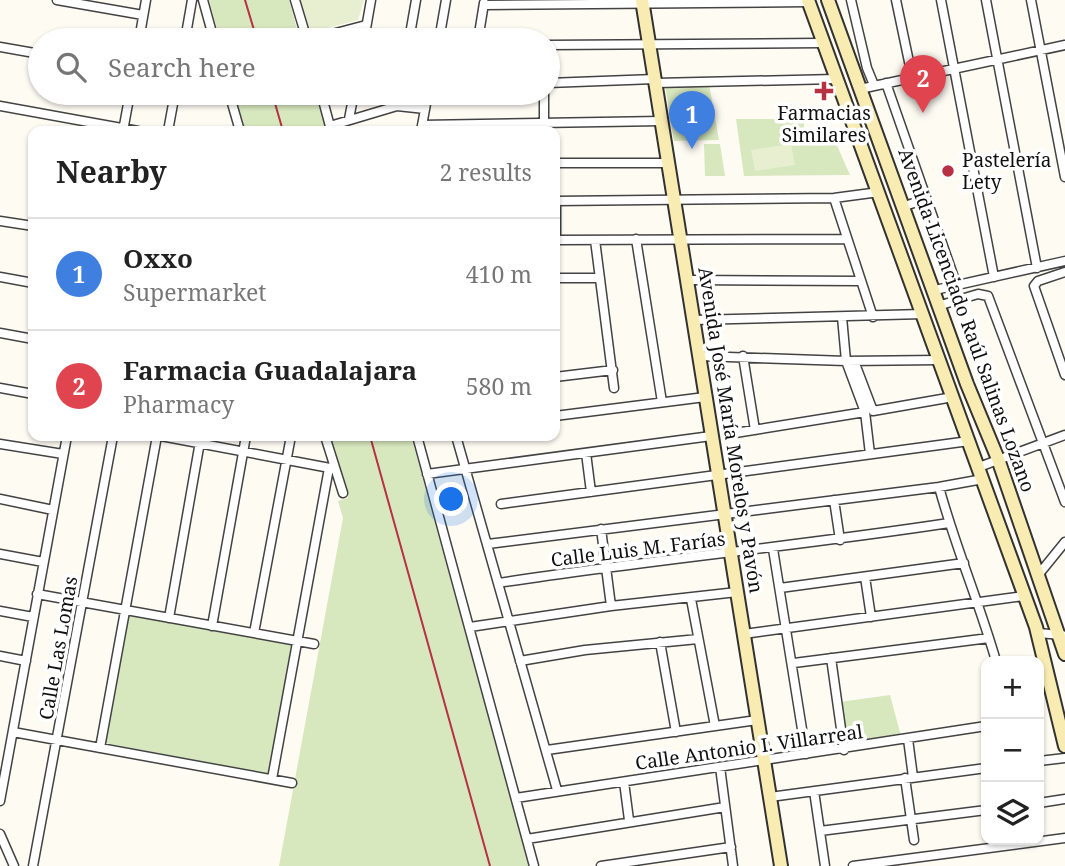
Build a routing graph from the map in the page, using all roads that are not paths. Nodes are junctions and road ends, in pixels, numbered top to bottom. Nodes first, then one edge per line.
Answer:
1 (57, 0) edge
2 (146, 0) edge
3 (192, 0) edge
4 (203, 0) edge
5 (295, 0) edge
6 (371, 0) edge
7 (416, 0) edge
8 (446, 0) edge
9 (828, 0) edge
10 (851, 0) edge
11 (896, 0) edge
12 (942, 0) edge
13 (986, 0) edge
14 (1031, 0) edge
15 (808, 1) edge
16 (484, 2) edge
17 (642, 2) edge
18 (143, 15) junction
19 (366, 25) junction
20 (141, 28) edge
21 (187, 28) edge
22 (211, 28) edge
23 (304, 28) edge
24 (354, 28) edge
25 (365, 28) edge
26 (410, 28) edge
27 (441, 28) edge
28 (480, 28) edge
29 (822, 43) junction
30 (560, 45) edge
31 (649, 45) junction
32 (1065, 45) edge
33 (0, 47) edge
34 (1041, 50) junction
35 (28, 52) edge
36 (998, 58) junction
37 (955, 67) junction
38 (912, 76) junction
39 (836, 79) junction
40 (655, 81) junction
41 (560, 83) edge
42 (886, 83) junction
43 (874, 85) junction
44 (860, 89) junction
45 (128, 105) edge
46 (173, 105) edge
47 (232, 105) edge
48 (324, 105) edge
49 (352, 105) edge
50 (426, 105) edge
51 (544, 105) edge
52 (0, 106) edge
53 (397, 106) joint
54 (425, 109) junction
55 (349, 119) junction
56 (662, 121) junction
57 (544, 124) junction
58 (102, 126) edge
59 (124, 126) edge
60 (169, 126) edge
61 (239, 126) edge
62 (330, 126) edge
63 (336, 126) edge
64 (421, 126) edge
65 (502, 126) edge
66 (560, 163) edge
67 (668, 163) junction
68 (1065, 177) edge
69 (879, 192) junction
70 (673, 198) junction
71 (834, 198) junction
72 (925, 199) junction
73 (560, 201) edge
74 (905, 206) junction
75 (0, 221) edge
76 (28, 225) edge
77 (680, 238) junction
78 (636, 239) junction
79 (845, 239) junction
80 (560, 240) edge
81 (594, 240) junction
82 (1065, 261) edge
83 (1037, 268) junction
84 (1065, 272) edge
85 (993, 277) junction
86 (0, 278) edge
87 (560, 278) edge
88 (600, 278) junction
89 (688, 280) junction
90 (861, 281) junction
91 (28, 282) edge
92 (957, 286) junction
93 (935, 290) junction
94 (941, 305) junction
95 (923, 314) junction
96 (842, 317) junction
97 (873, 317) junction
98 (694, 320) junction
99 (0, 333) edge
100 (28, 337) edge
101 (699, 356) junction
102 (743, 356) junction
103 (940, 359) junction
104 (850, 361) junction
105 (613, 370) junction
106 (560, 376) edge
107 (1065, 376) edge
108 (0, 388) edge
109 (614, 388) dead end
110 (28, 393) edge
111 (705, 397) junction
112 (953, 397) junction
113 (662, 402) junction
114 (869, 411) junction
115 (560, 415) edge
116 (755, 430) junction
117 (729, 433) dead end
118 (1065, 435) edge
119 (711, 436) junction
120 (969, 440) junction
121 (66, 441) edge
122 (112, 441) edge
123 (158, 441) edge
124 (200, 441) edge
125 (207, 441) edge
126 (245, 441) edge
127 (290, 441) edge
128 (326, 441) edge
129 (418, 441) edge
130 (458, 441) edge
131 (1044, 443) junction
132 (0, 444) edge
133 (243, 451) junction
134 (586, 453) junction
135 (63, 454) junction
136 (870, 454) junction
137 (998, 459) junction
138 (287, 460) junction
139 (466, 467) junction
140 (332, 468) junction
141 (718, 473) junction
142 (981, 473) junction
143 (427, 474) junction
144 (939, 487) junction
145 (591, 492) junction
146 (343, 494) dead end
147 (0, 499) edge
148 (834, 500) junction
149 (1065, 502) edge
150 (501, 504) dead end
151 (53, 510) junction
152 (724, 513) junction
153 (949, 523) junction
154 (601, 529) junction
155 (840, 540) junction
156 (1065, 542) edge
157 (488, 544) junction
158 (773, 549) junction
159 (730, 553) junction
160 (0, 554) edge
161 (43, 562) junction
162 (964, 563) junction
163 (606, 566) junction
164 (1039, 574) junction
165 (865, 577) junction
166 (498, 583) junction
167 (780, 588) junction
168 (737, 592) junction
169 (37, 594) junction
170 (1024, 596) junction
171 (691, 599) junction
172 (82, 602) junction
173 (980, 604) junction
174 (611, 606) junction
175 (125, 610) junction
176 (0, 611) edge
177 (33, 617) junction
178 (871, 617) junction
179 (169, 618) junction
180 (508, 620) junction
181 (212, 626) junction
182 (470, 627) junction
183 (786, 629) junction
184 (254, 633) junction
185 (1038, 633) junction
186 (744, 634) junction
187 (1062, 635) edge
188 (989, 638) junction
189 (698, 639) junction
190 (297, 641) junction
191 (660, 642) junction
192 (314, 644) dead end
193 (1065, 654) edge
194 (0, 656) edge
195 (994, 656) edge
196 (831, 658) junction
197 (26, 661) junction
198 (520, 661) junction
199 (794, 663) junction
200 (757, 720) junction
201 (715, 726) junction
202 (981, 727) edge
203 (13, 732) junction
204 (676, 732) junction
205 (908, 739) junction
206 (57, 740) junction
207 (1065, 746) edge
208 (100, 748) junction
209 (547, 750) junction
210 (844, 750) junction
211 (806, 754) junction
212 (1065, 758) edge
213 (1044, 760) edge
214 (763, 761) junction
215 (720, 767) junction
216 (981, 769) edge
217 (909, 777) junction
218 (272, 779) junction
219 (624, 782) junction
220 (292, 783) dead end
221 (557, 790) junction
222 (814, 791) junction
223 (770, 797) junction
224 (516, 798) junction
225 (1065, 799) edge
226 (0, 801) edge
227 (1044, 802) edge
228 (725, 807) junction
229 (981, 811) edge
230 (911, 818) junction
231 (629, 820) junction
232 (820, 831) junction
233 (0, 834) edge
234 (1065, 838) edge
235 (527, 839) junction
236 (914, 840) dead end
237 (731, 846) junction
238 (14, 866) edge
239 (33, 866) edge
240 (534, 866) edge
241 (601, 866) edge
242 (733, 866) edge
243 (780, 866) edge
244 (825, 866) edge
245 (853, 866) edge

1 - 18 street
2 - 18 street
3 - 21 street
4 - 22 street
5 - 23 street
6 - 19 street
7 - 26 street
8 - 27 street
9 - 44 main road, Avenida Licenciado Raúl Salinas Lozano
10 - 43 street
11 - 38 street
12 - 37 street
13 - 36 street
14 - 34 street
15 - 17 street
15 - 29 main road, Avenida Licenciado Raúl Salinas Lozano
16 - 17 street
16 - 28 street
17 - 31 main road, Avenida José María Morelos y Pavón
18 - 20 street
19 - 24 street
19 - 25 street
29 - 31 street
29 - 39 main road, Avenida Licenciado Raúl Salinas Lozano
30 - 31 street
31 - 40 main road, Avenida José María Morelos y Pavón
32 - 34 street
33 - 35 street
34 - 36 street
34 - 68 street
36 - 37 street
36 - 83 street
37 - 38 street
37 - 85 street
38 - 42 street
39 - 40 street
39 - 69 main road, Avenida Licenciado Raúl Salinas Lozano
40 - 41 street
40 - 56 main road, Avenida José María Morelos y Pavón
42 - 43 street
42 - 72 street
43 - 44 street
44 - 74 main road, Avenida Licenciado Raúl Salinas Lozano
45 - 59 street
46 - 60 street
47 - 61 street
48 - 62 street
49 - 55 street
50 - 54 street
51 - 57 street
52 - 58 street
53 - 54 street
53 - 55 street
54 - 64 street
55 - 63 street
56 - 57 street
56 - 67 main road, Avenida José María Morelos y Pavón
57 - 65 street
66 - 67 street
67 - 70 main road, Avenida José María Morelos y Pavón
69 - 71 street
69 - 95 main road, Avenida Licenciado Raúl Salinas Lozano
70 - 71 street
70 - 73 street
70 - 77 main road, Avenida José María Morelos y Pavón
71 - 79 street
72 - 74 street
72 - 92 street
74 - 93 main road, Avenida Licenciado Raúl Salinas Lozano
75 - 76 street
77 - 78 street
77 - 79 street
77 - 89 main road, Avenida José María Morelos y Pavón
78 - 81 street
78 - 113 street
79 - 90 street
80 - 81 street
81 - 88 street
82 - 83 street
83 - 85 street
84 - 107 street
85 - 92 street
86 - 91 street
87 - 88 street
88 - 105 street
89 - 90 street
89 - 98 main road, Avenida José María Morelos y Pavón
90 - 97 street
92 - 93 street
93 - 94 main road, Avenida Licenciado Raúl Salinas Lozano
94 - 131 street
94 - 137 main road, Avenida Licenciado Raúl Salinas Lozano
95 - 97 street
95 - 103 main road, Avenida Licenciado Raúl Salinas Lozano
96 - 97 street
96 - 98 street
96 - 104 street
98 - 101 main road, Avenida José María Morelos y Pavón
99 - 100 street
101 - 102 street
101 - 111 main road, Avenida José María Morelos y Pavón
102 - 104 street
102 - 116 street
103 - 104 street
103 - 112 main road, Avenida Licenciado Raúl Salinas Lozano
104 - 114 street
105 - 106 street
105 - 109 street
108 - 110 street
111 - 113 street
111 - 119 main road, Avenida José María Morelos y Pavón
112 - 114 street
112 - 120 main road, Avenida Licenciado Raúl Salinas Lozano
113 - 115 street
114 - 116 street
114 - 136 street
116 - 117 street
118 - 131 street
119 - 134 street
119 - 141 main road, Avenida José María Morelos y Pavón
120 - 136 street
120 - 142 main road, Avenida Licenciado Raúl Salinas Lozano
121 - 135 street
122 - 172 street, Calle Las Lomas
123 - 175 street
124 - 179 street
125 - 133 street
126 - 133 street
127 - 138 street
128 - 140 street
129 - 143 street
130 - 139 street
131 - 137 street
131 - 149 street
132 - 135 street
133 - 138 street
133 - 181 street
134 - 139 street
134 - 145 street
135 - 151 street
136 - 141 street
137 - 142 street
137 - 164 main road, Avenida Licenciado Raúl Salinas Lozano
138 - 140 street
138 - 184 street
139 - 143 street
139 - 157 street
140 - 146 street
140 - 190 street
141 - 145 street
141 - 152 main road, Avenida José María Morelos y Pavón
142 - 144 street
142 - 170 main road, Avenida Licenciado Raúl Salinas Lozano
143 - 182 street
144 - 148 street
144 - 153 street
145 - 150 street
147 - 151 street
148 - 152 street
148 - 155 street
151 - 161 street
152 - 154 street
152 - 159 main road, Avenida José María Morelos y Pavón
153 - 155 street, Calle Luis M. Farías
153 - 162 street
154 - 157 street
154 - 163 street
155 - 158 street, Calle Luis M. Farías
156 - 164 street
157 - 166 street
158 - 159 street, Calle Luis M. Farías
158 - 167 street
159 - 163 street, Calle Luis M. Farías
159 - 168 main road, Avenida José María Morelos y Pavón
160 - 161 street
161 - 169 street
162 - 165 street
162 - 173 street
163 - 166 street, Calle Luis M. Farías
163 - 174 street
164 - 187 main road, Avenida Licenciado Raúl Salinas Lozano
165 - 167 street
165 - 178 street
166 - 180 street
167 - 183 street
168 - 171 street
168 - 186 main road, Avenida José María Morelos y Pavón
169 - 172 street
169 - 177 street
170 - 173 street
170 - 185 main road, Avenida Licenciado Raúl Salinas Lozano
171 - 174 street
171 - 189 street
172 - 175 street
172 - 206 street, Calle Las Lomas
173 - 178 street
173 - 188 street
174 - 180 street
175 - 179 street
175 - 208 street
176 - 177 street
177 - 197 street
178 - 183 street
179 - 181 street
180 - 182 street
180 - 198 street
181 - 184 street
182 - 224 street
183 - 186 street
183 - 199 street
184 - 190 street
185 - 187 street
185 - 207 main road
186 - 200 main road, Avenida José María Morelos y Pavón
187 - 193 main road, Avenida Licenciado Raúl Salinas Lozano
188 - 195 street
188 - 196 street
189 - 191 street
189 - 201 street
190 - 192 street
190 - 218 street
191 - 198 street
191 - 204 street
194 - 197 street
196 - 199 street
196 - 210 street
197 - 203 street
198 - 209 street
199 - 211 street
200 - 201 street
200 - 214 main road, Avenida José María Morelos y Pavón
201 - 204 street
202 - 205 street, Calle Antonio I. Villarreal
203 - 206 street
203 - 226 street
204 - 209 street
205 - 210 street, Calle Antonio I. Villarreal
205 - 217 street
206 - 208 street
206 - 239 street, Calle Las Lomas
208 - 218 street
209 - 221 street
210 - 211 street, Calle Antonio I. Villarreal
211 - 214 street, Calle Antonio I. Villarreal
212 - 213 street
214 - 215 street, Calle Antonio I. Villarreal
214 - 223 main road, Avenida José María Morelos y Pavón
215 - 219 street, Calle Antonio I. Villarreal
215 - 228 street
216 - 217 street
217 - 222 street
217 - 230 street
218 - 220 street
219 - 221 street, Calle Antonio I. Villarreal
219 - 231 street
221 - 224 street, Calle Antonio I. Villarreal
222 - 223 street
222 - 232 street
223 - 243 main road, Avenida José María Morelos y Pavón
224 - 235 street
225 - 227 street
228 - 231 street
228 - 237 street
229 - 230 street
230 - 232 street
230 - 236 street
231 - 235 street
232 - 244 street
233 - 238 street
234 - 245 street
235 - 240 street
237 - 241 street
237 - 242 street

